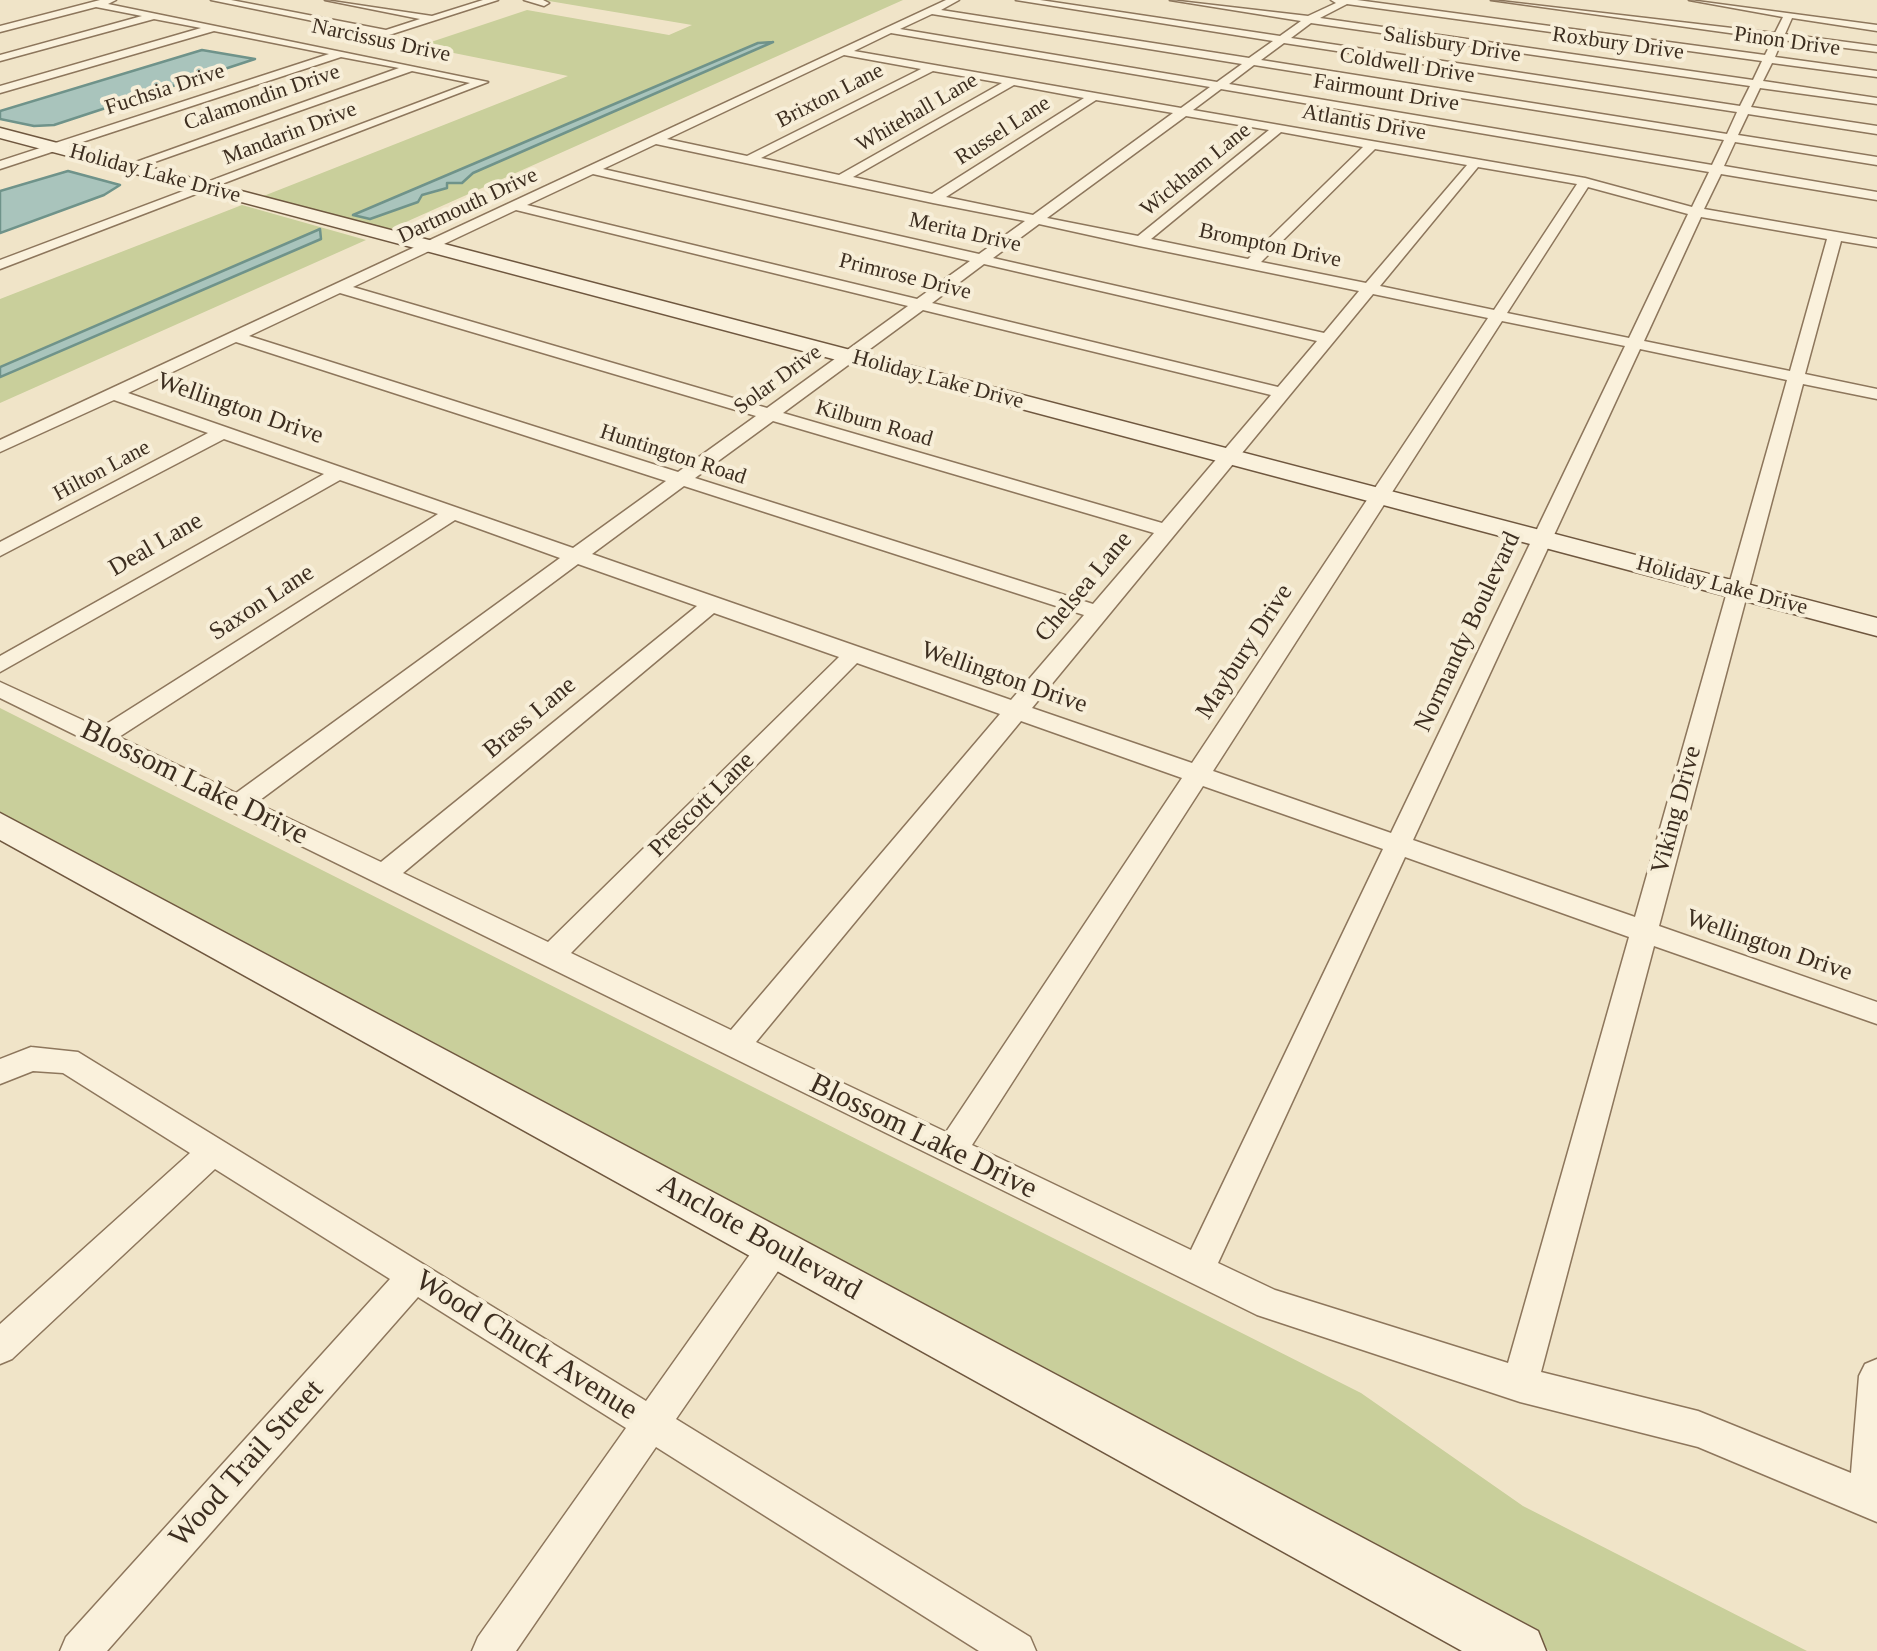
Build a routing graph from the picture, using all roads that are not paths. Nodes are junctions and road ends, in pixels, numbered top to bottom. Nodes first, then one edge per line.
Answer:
1 (112, 0) edge
2 (216, 0) edge
3 (330, 0) edge
4 (493, 0) edge
5 (529, 0) edge
6 (954, 0) edge
7 (1022, 0) edge
8 (1175, 0) edge
9 (1343, 0) edge
10 (1496, 0) edge
11 (1694, 0) edge
12 (544, 2) dead end
13 (345, 3) junction
14 (96, 4) junction
15 (931, 10) junction
16 (155, 15) junction
17 (298, 17) junction
18 (435, 19) junction
19 (1474, 19) junction
20 (1310, 20) junction
21 (1783, 27) junction
22 (214, 28) junction
23 (1877, 28) edge
24 (0, 29) edge
25 (889, 30) junction
26 (1282, 40) junction
27 (1877, 49) edge
28 (842, 52) junction
29 (342, 54) junction
30 (0, 58) edge
31 (1767, 59) junction
32 (1252, 62) junction
33 (410, 68) junction
34 (930, 68) junction
35 (1877, 74) edge
36 (482, 82) joint
37 (1012, 82) junction
38 (1756, 84) junction
39 (1219, 86) junction
40 (0, 90) edge
41 (1094, 96) junction
42 (1877, 101) edge
43 (1742, 109) junction
44 (1185, 112) junction
45 (1278, 129) junction
46 (1877, 130) edge
47 (0, 133) edge
48 (1729, 138) junction
49 (654, 140) junction
50 (1372, 145) junction
51 (55, 147) junction
52 (748, 160) junction
53 (1877, 161) edge
54 (1475, 163) junction
55 (0, 166) edge
56 (128, 167) junction
57 (1715, 168) junction
58 (590, 170) junction
59 (841, 180) junction
60 (1585, 182) junction
61 (206, 188) junction
62 (1877, 196) edge
63 (934, 199) junction
64 (515, 206) junction
65 (1698, 212) junction
66 (1037, 220) junction
67 (1835, 236) junction
68 (1139, 242) junction
69 (1877, 243) edge
70 (427, 247) junction
71 (982, 260) junction
72 (0, 265) edge
73 (1250, 265) junction
74 (339, 288) junction
75 (1370, 290) junction
76 (922, 304) junction
77 (1497, 317) junction
78 (235, 337) junction
79 (1329, 340) junction
80 (1633, 346) junction
81 (848, 357) junction
82 (1796, 377) junction
83 (1284, 392) junction
84 (114, 394) junction
85 (1877, 394) edge
86 (767, 416) junction
87 (224, 432) junction
88 (0, 447) edge
89 (1230, 457) junction
90 (339, 473) junction
91 (679, 480) junction
92 (1380, 496) junction
93 (453, 513) junction
94 (1167, 531) junction
95 (1542, 539) junction
96 (0, 550) edge
97 (576, 556) junction
98 (1738, 590) junction
99 (712, 604) junction
100 (1099, 613) junction
101 (1877, 627) edge
102 (854, 654) junction
103 (0, 665) edge
104 (0, 689) edge
105 (1016, 712) junction
106 (102, 738) junction
107 (1197, 775) junction
108 (237, 804) junction
109 (0, 826) edge
110 (1398, 846) junction
111 (383, 875) junction
112 (1644, 932) junction
113 (551, 956) junction
114 (1877, 1013) edge
115 (735, 1046) junction
116 (15, 1066) edge
117 (212, 1150) junction
118 (952, 1151) junction
119 (775, 1247) junction
120 (1198, 1270) junction
121 (414, 1278) junction
122 (0, 1347) edge
123 (1877, 1376) edge
124 (1520, 1384) junction
125 (650, 1422) junction
126 (1872, 1501) edge
127 (80, 1651) edge
128 (492, 1651) edge
129 (1016, 1651) edge
130 (1518, 1651) edge

1 - 14 street
2 - 17 street
3 - 13 street
4 - 18 street
5 - 12 street
6 - 15 street, Dartmouth Drive
7 - 26 street, Salisbury Drive
8 - 20 street, Roxbury Drive
9 - 19 street, Pinon Drive
9 - 20 street, Solar Drive
10 - 19 street
10 - 21 street
11 - 21 street
13 - 17 street
13 - 18 street
14 - 16 street, Narcissus Drive
14 - 24 street
15 - 25 street, Dartmouth Drive
15 - 32 street, Coldwell Drive
16 - 22 street, Narcissus Drive
16 - 30 street
17 - 18 street
19 - 31 street, Pinon Drive
20 - 26 street, Solar Drive
20 - 38 street, Roxbury Drive
21 - 23 street
21 - 27 street
21 - 31 street, Normandy Boulevard
22 - 29 street, Narcissus Drive
22 - 40 street
25 - 28 street, Dartmouth Drive
25 - 39 street, Fairmount Drive
26 - 32 street, Solar Drive
26 - 43 street, Salisbury Drive
28 - 34 street, Atlantis Drive
28 - 49 street, Dartmouth Drive
29 - 33 street, Narcissus Drive
29 - 51 street, Fuchsia Drive
31 - 35 street, Pinon Drive
31 - 38 street, Normandy Boulevard
32 - 39 street, Solar Drive
32 - 48 street, Coldwell Drive
33 - 36 street, Narcissus Drive
33 - 56 street, Calamondin Drive
34 - 37 street, Atlantis Drive
34 - 52 street, Brixton Lane
36 - 61 street, Mandarin Drive
37 - 41 street, Atlantis Drive
37 - 59 street, Whitehall Lane
38 - 42 street, Roxbury Drive
38 - 43 street, Normandy Boulevard
39 - 44 street, Solar Drive
39 - 57 street, Fairmount Drive
41 - 44 street, Atlantis Drive
41 - 63 street, Russel Lane
43 - 46 street, Salisbury Drive
43 - 48 street, Normandy Boulevard
44 - 45 street, Atlantis Drive
44 - 66 street, Solar Drive
45 - 50 street, Atlantis Drive
45 - 68 street, Wickham Lane
47 - 51 street, Holiday Lake Drive
48 - 53 street, Coldwell Drive
48 - 57 street, Normandy Boulevard
49 - 52 street, Brompton Drive
49 - 58 street, Dartmouth Drive
50 - 54 street, Atlantis Drive
50 - 73 street
51 - 55 street, Fuchsia Drive
51 - 56 street, Holiday Lake Drive
52 - 59 street, Brompton Drive
54 - 60 street, Atlantis Drive
54 - 75 street, Chelsea Lane
56 - 61 street, Holiday Lake Drive
57 - 62 street, Fairmount Drive
57 - 65 street, Normandy Boulevard
58 - 64 street, Dartmouth Drive
58 - 71 street, Merita Drive
59 - 63 street, Brompton Drive
60 - 65 street, Atlantis Drive
60 - 77 street, Maybury Drive
61 - 70 street, Holiday Lake Drive
61 - 72 street, Mandarin Drive
63 - 66 street, Brompton Drive
64 - 70 street, Dartmouth Drive
64 - 76 street, Primrose Drive
65 - 67 street, Atlantis Drive
65 - 80 street, Normandy Boulevard
66 - 68 street, Brompton Drive
66 - 71 street, Solar Drive
67 - 69 street, Atlantis Drive
67 - 82 street, Viking Drive
68 - 73 street, Brompton Drive
70 - 74 street, Dartmouth Drive
70 - 81 street, Holiday Lake Drive
71 - 76 street, Solar Drive
71 - 79 street, Merita Drive
73 - 75 street, Brompton Drive
74 - 78 street, Dartmouth Drive
74 - 86 street, Kilburn Road
75 - 77 street, Brompton Drive
75 - 79 street, Chelsea Lane
76 - 81 street, Solar Drive
76 - 83 street, Primrose Drive
77 - 80 street, Brompton Drive
77 - 92 street, Maybury Drive
78 - 84 street, Dartmouth Drive
78 - 91 street, Huntington Road
79 - 83 street, Chelsea Lane
80 - 82 street, Brompton Drive
80 - 95 street, Normandy Boulevard
81 - 86 street, Solar Drive
81 - 89 street, Holiday Lake Drive
82 - 85 street, Brompton Drive
82 - 98 street, Viking Drive
83 - 89 street, Chelsea Lane
84 - 87 street, Wellington Drive
84 - 88 street, Dartmouth Drive
86 - 91 street, Solar Drive
86 - 94 street, Kilburn Road
87 - 90 street, Wellington Drive
87 - 96 street, Hilton Lane
89 - 92 street, Holiday Lake Drive
89 - 94 street, Chelsea Lane
90 - 93 street, Wellington Drive
90 - 103 street, Deal Lane
91 - 97 street, Solar Drive
91 - 100 street, Huntington Road
92 - 95 street, Holiday Lake Drive
92 - 107 street, Maybury Drive
93 - 97 street, Wellington Drive
93 - 106 street, Saxon Lane
94 - 100 street, Chelsea Lane
95 - 98 street, Holiday Lake Drive
95 - 110 street, Normandy Boulevard
97 - 99 street, Wellington Drive
97 - 108 street, Solar Drive
98 - 101 street, Holiday Lake Drive
98 - 112 street, Viking Drive
99 - 102 street, Wellington Drive
99 - 111 street, Brass Lane
100 - 105 street, Chelsea Lane
102 - 105 street, Wellington Drive
102 - 113 street, Prescott Lane
104 - 106 street, Blossom Lake Drive
105 - 107 street, Wellington Drive
105 - 115 street, Chelsea Lane
106 - 108 street, Blossom Lake Drive
107 - 110 street, Wellington Drive
107 - 118 street, Maybury Drive
108 - 111 street, Blossom Lake Drive
109 - 119 street, Anclote Boulevard
110 - 112 street, Wellington Drive
110 - 120 street, Normandy Boulevard
111 - 113 street, Blossom Lake Drive
112 - 114 street, Wellington Drive
112 - 124 street, Viking Drive
113 - 115 street, Blossom Lake Drive
115 - 118 street, Blossom Lake Drive
116 - 117 street, Wood Chuck Avenue
117 - 121 street, Wood Chuck Avenue
117 - 122 street
118 - 120 street, Blossom Lake Drive
119 - 125 street
119 - 130 street, Anclote Boulevard
120 - 124 street, Blossom Lake Drive
121 - 125 street, Wood Chuck Avenue
121 - 127 street, Wood Trail Street
123 - 126 street
124 - 126 street, Blossom Lake Drive
125 - 128 street
125 - 129 street, Wood Chuck Avenue

